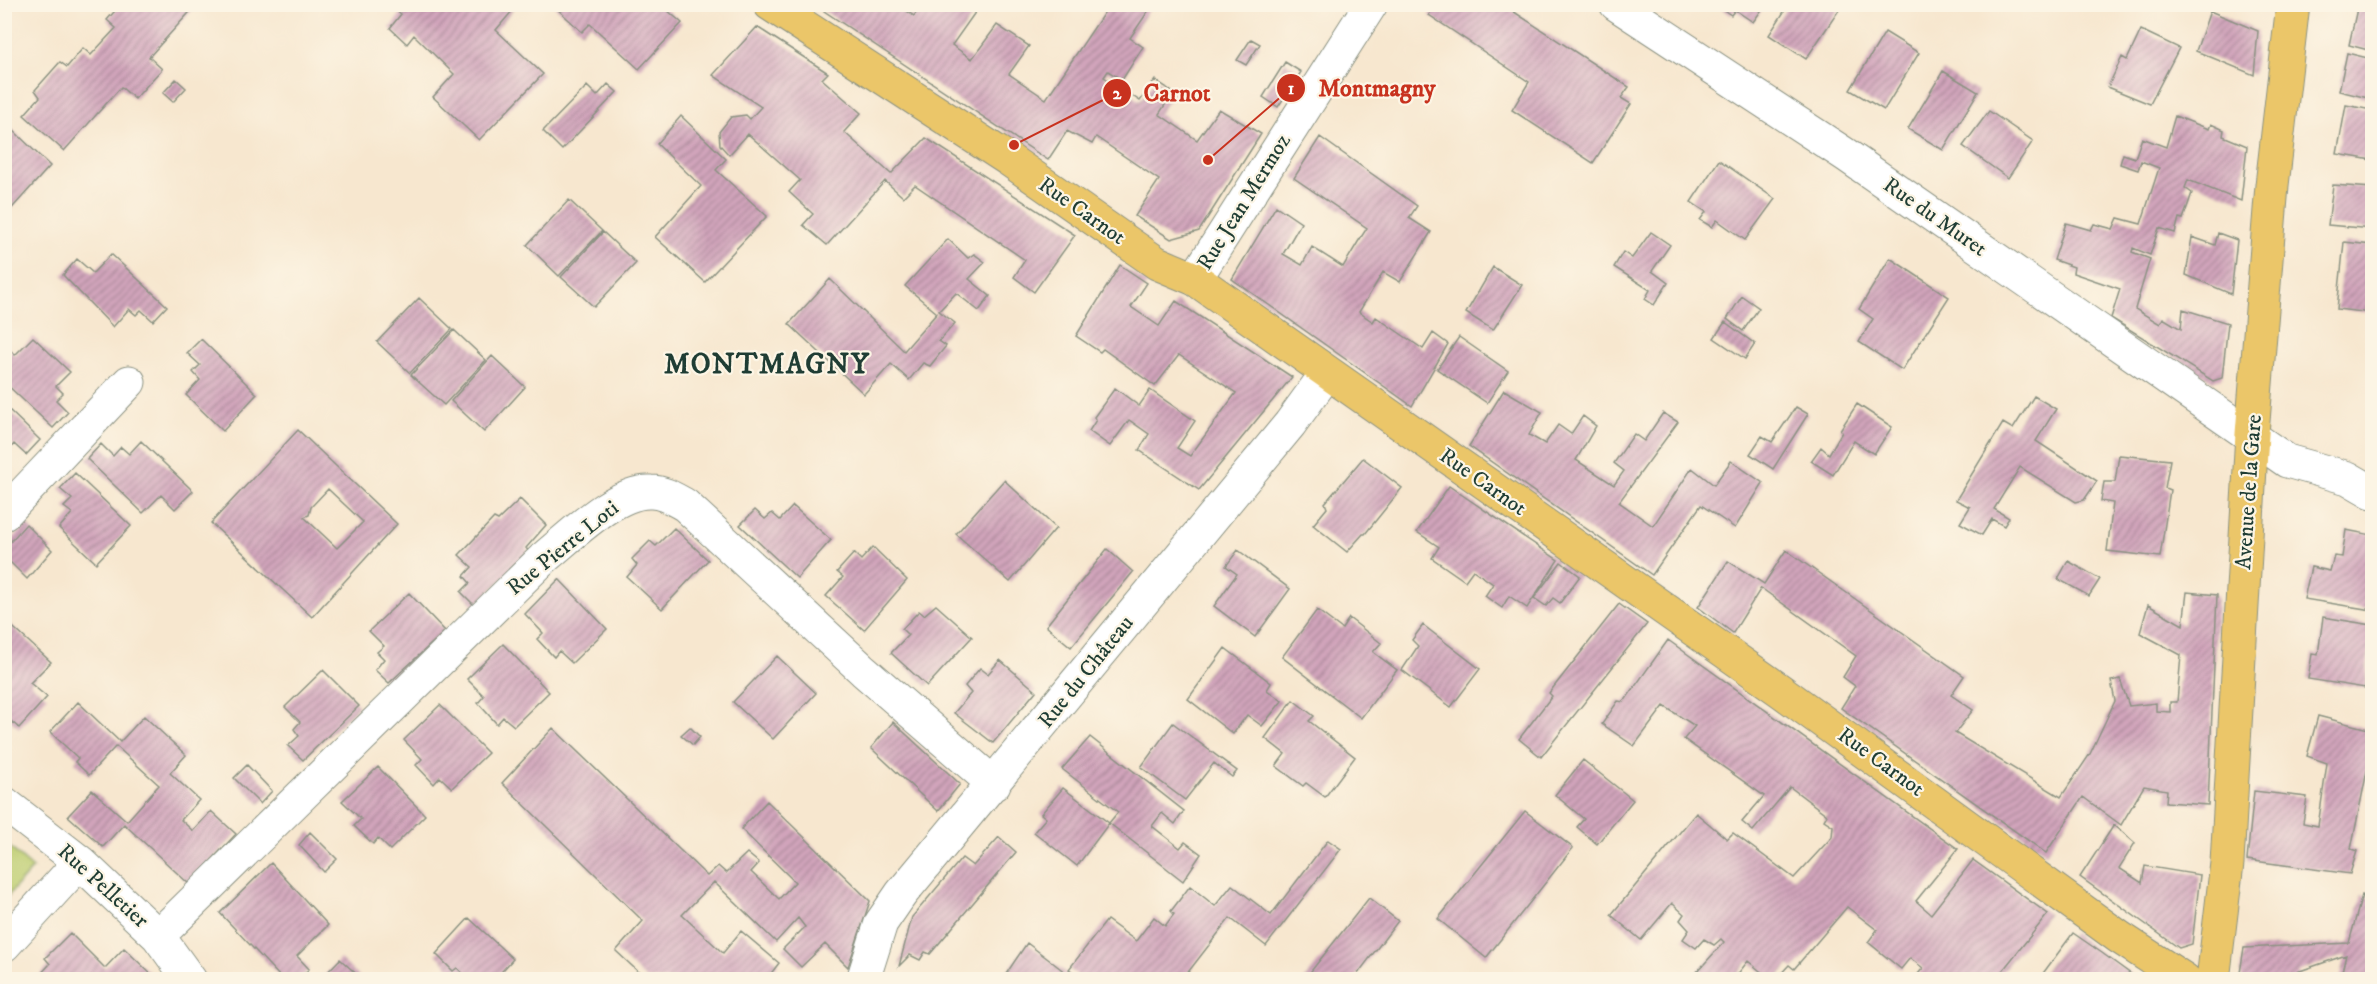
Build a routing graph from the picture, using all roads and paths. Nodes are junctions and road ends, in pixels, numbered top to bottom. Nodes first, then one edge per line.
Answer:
1 (770, 4) edge
2 (1371, 4) edge
3 (1616, 4) edge
4 (2293, 4) edge
5 (1195, 279) junction
6 (1327, 373) junction
7 (129, 382) dead end
8 (2252, 434) junction
9 (2373, 492) edge
10 (4, 514) edge
11 (994, 784) junction
12 (4, 803) edge
13 (81, 862) junction
14 (158, 936) junction
15 (4, 945) edge
16 (190, 980) edge
17 (863, 980) edge
18 (2185, 980) edge
19 (2213, 980) edge

1 - 5 main road, Rue Carnot
2 - 5 street, Rue Jean Mermoz
3 - 8 street, Rue du Muret
4 - 8 main road, Avenue de la Gare
5 - 6 main road, Rue Carnot
6 - 11 street, Rue du Château
6 - 18 main road, Rue Carnot
7 - 10 street
8 - 9 street, Rue du Muret
8 - 19 main road, Avenue de la Gare
11 - 14 street, Rue Pierre Loti
11 - 17 street, Rue du Château
12 - 13 street, Rue Pelletier
13 - 14 street, Rue Pelletier
13 - 15 street
14 - 16 street, Rue Pelletier

